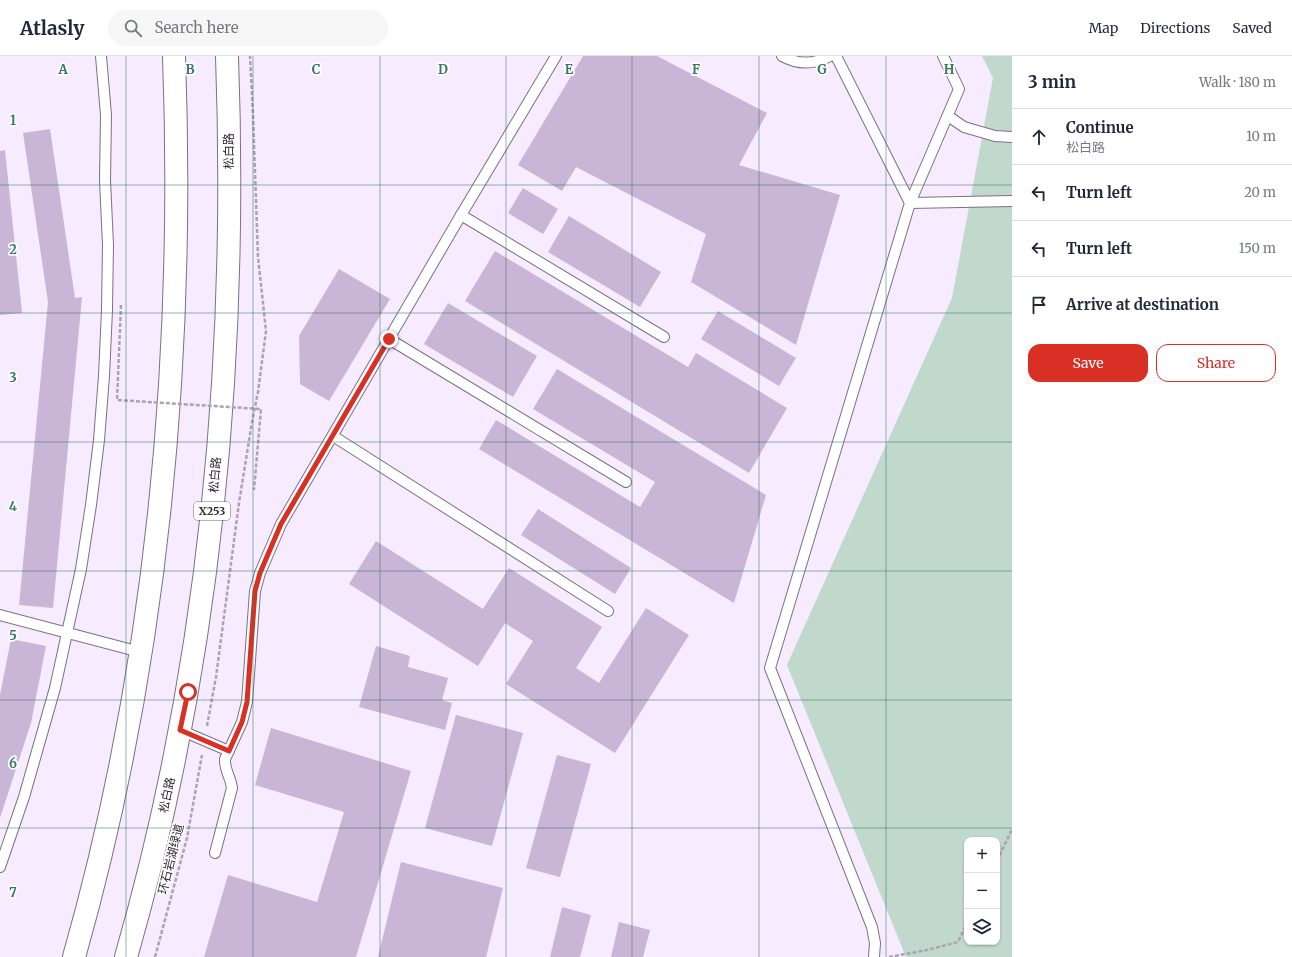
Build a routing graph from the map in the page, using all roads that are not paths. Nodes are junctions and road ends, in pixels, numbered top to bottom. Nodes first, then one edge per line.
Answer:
1 (101, 56) edge
2 (174, 56) edge
3 (227, 56) edge
4 (556, 56) edge
5 (782, 56) edge
6 (830, 56) edge
7 (836, 56) edge
8 (943, 56) edge
9 (948, 116) junction
10 (1012, 137) edge
11 (1012, 201) edge
12 (910, 203) junction
13 (461, 215) junction
14 (664, 337) dead end
15 (389, 339) junction
16 (333, 436) junction
17 (626, 482) dead end
18 (608, 611) dead end
19 (0, 615) edge
20 (68, 633) junction
21 (140, 652) junction
22 (180, 730) junction
23 (229, 751) junction
24 (215, 853) dead end
25 (0, 867) edge
26 (74, 957) edge
27 (126, 957) edge
28 (874, 957) edge

1 - 20 lane
2 - 21 main road
3 - 22 main road, 松白路 / X253
4 - 13 lane
5 - 6 lane
7 - 12 lane
8 - 9 lane
9 - 10 lane
9 - 12 lane
11 - 12 lane
12 - 28 lane
13 - 14 lane
13 - 15 lane
15 - 16 lane
15 - 17 lane
16 - 18 lane
16 - 23 lane
19 - 20 lane
20 - 21 lane
20 - 25 lane
21 - 26 main road
22 - 23 lane
22 - 27 main road, 松白路 / X253
23 - 24 lane

